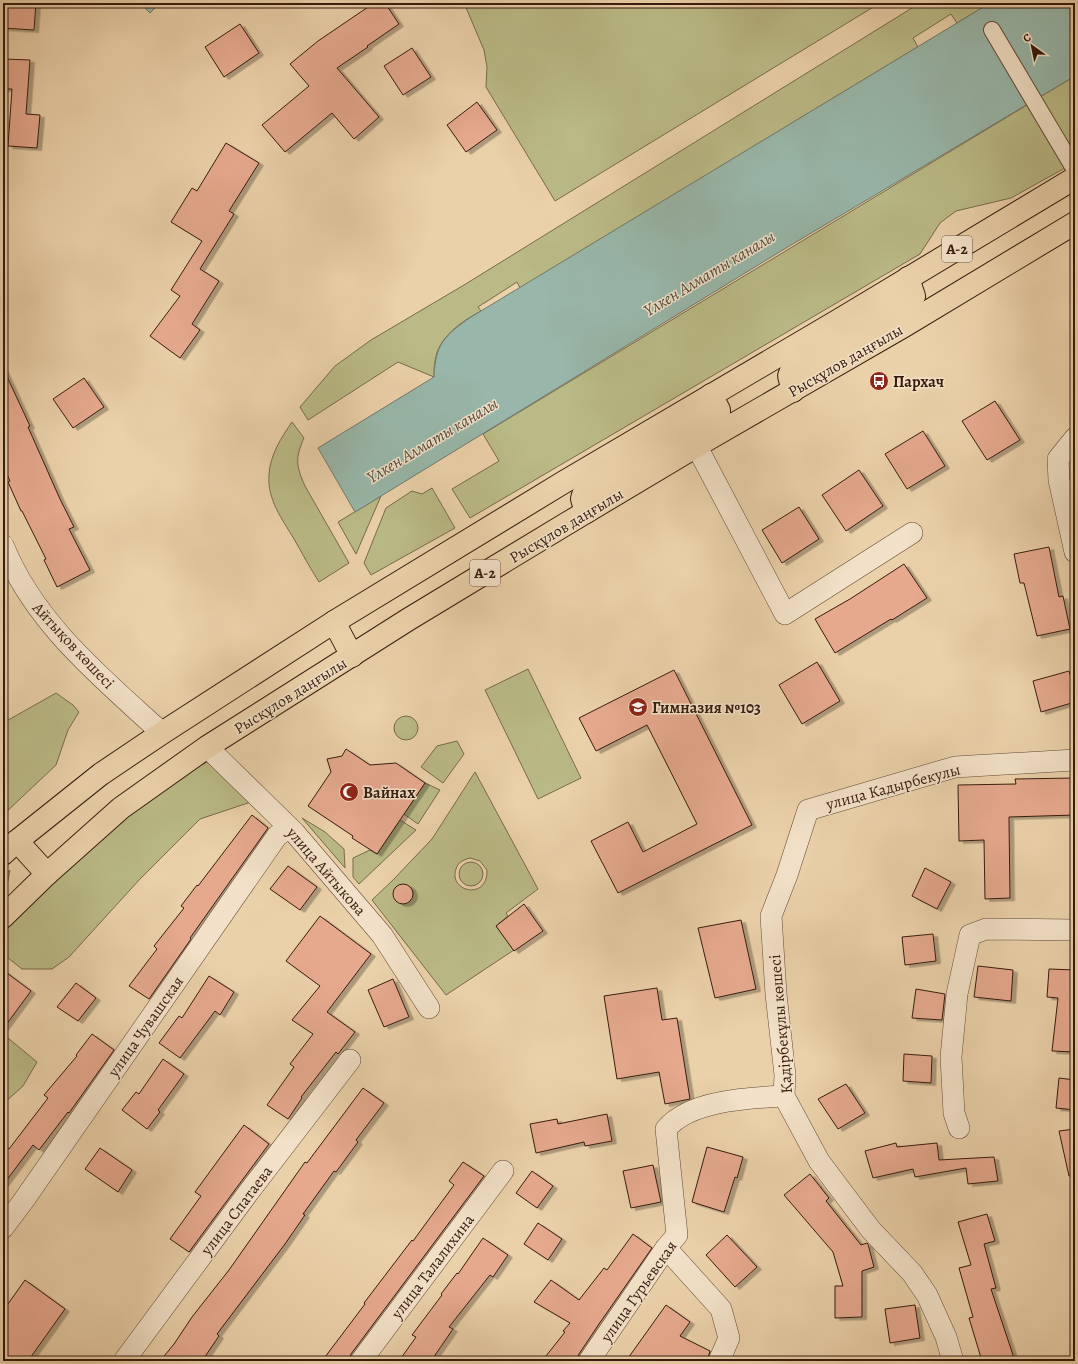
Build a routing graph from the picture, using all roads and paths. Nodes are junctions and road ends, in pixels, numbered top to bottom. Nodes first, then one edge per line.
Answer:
1 (992, 30) dead end
2 (1075, 170) edge
3 (1075, 178) edge
4 (1075, 223) edge
5 (908, 278) junction
6 (793, 391) junction
7 (711, 395) junction
8 (1075, 438) edge
9 (697, 447) junction
10 (586, 512) junction
11 (912, 532) dead end
12 (1075, 552) edge
13 (5, 560) edge
14 (334, 622) junction
15 (352, 656) junction
16 (162, 733) junction
17 (207, 747) junction
18 (1075, 760) edge
19 (808, 810) joint
20 (289, 827) junction
21 (10, 848) edge
22 (47, 874) junction
23 (3, 917) edge
24 (1075, 930) edge
25 (429, 1008) dead end
26 (350, 1060) dead end
27 (784, 1096) junction
28 (959, 1128) dead end
29 (503, 1171) dead end
30 (3, 1228) edge
31 (666, 1248) junction
32 (124, 1361) edge
33 (361, 1361) edge
34 (590, 1361) edge
35 (719, 1361) edge
36 (953, 1361) edge

1 - 2 street
3 - 5 main road, A-2
4 - 6 main road, Рысқұлов даңғылы / A-2
5 - 6 main road
5 - 7 main road, A-2
6 - 9 main road, Рысқұлов даңғылы / A-2
7 - 10 main road
7 - 14 main road, A-2
8 - 12 street
9 - 10 main road, Рысқұлов даңғылы / A-2
9 - 11 street
10 - 15 main road, Рысқұлов даңғылы / A-2
13 - 16 street, Айтықов көшесі
14 - 15 main road
14 - 16 main road, A-2
15 - 17 main road, Рысқұлов даңғылы / A-2
16 - 21 main road, A-2
17 - 20 street, улица Айтыкова
17 - 22 main road, Рысқұлов даңғылы / A-2
18 - 19 street, улица Кадырбекулы
19 - 27 street, Қадірбекұлы көшесі
20 - 25 street, улица Айтыкова
20 - 30 street, улица Чувашская
21 - 22 main road
22 - 23 main road, Рысқұлов даңғылы / A-2
24 - 28 street
26 - 32 street, улица Спатаева
27 - 31 street, улица Гурьевская
27 - 36 street, Қадірбекұлы көшесі
29 - 33 street, улица Талалихина
31 - 34 street, улица Гурьевская
31 - 35 street

